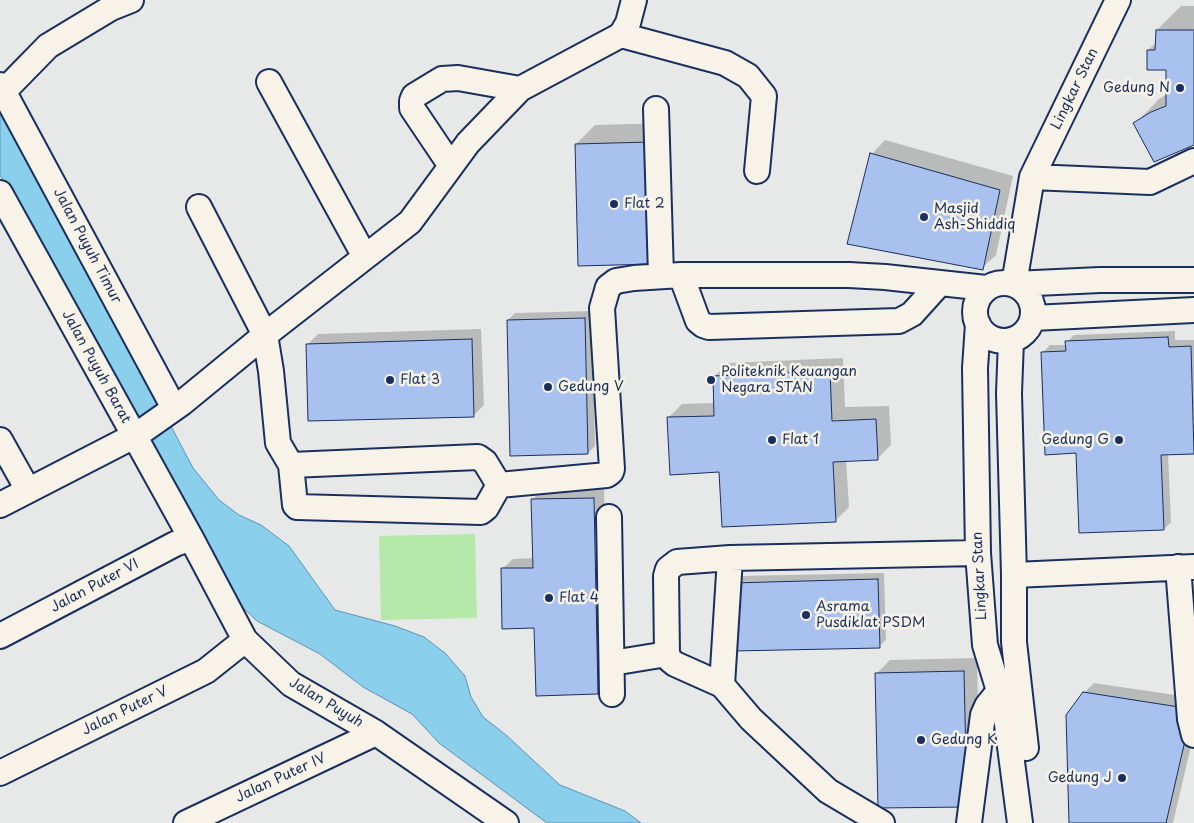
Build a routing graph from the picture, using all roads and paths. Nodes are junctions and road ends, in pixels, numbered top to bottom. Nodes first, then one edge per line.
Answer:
1 (131, 0) edge
2 (634, 0) edge
3 (1118, 0) edge
4 (621, 35) junction
5 (269, 82) dead end
6 (2, 88) edge
7 (520, 89) junction
8 (656, 109) dead end
9 (1194, 161) edge
10 (452, 166) junction
11 (757, 171) dead end
12 (1032, 177) junction
13 (0, 193) edge
14 (199, 207) dead end
15 (365, 257) junction
16 (671, 276) junction
17 (1194, 280) edge
18 (940, 283) junction
19 (1014, 284) junction
20 (986, 288) junction
21 (1194, 310) edge
22 (1034, 318) junction
23 (978, 324) junction
24 (265, 335) junction
25 (1011, 340) junction
26 (171, 410) junction
27 (136, 435) junction
28 (0, 440) edge
29 (290, 465) junction
30 (500, 485) junction
31 (28, 490) junction
32 (0, 505) edge
33 (609, 517) dead end
34 (191, 538) junction
35 (978, 553) junction
36 (730, 558) junction
37 (1186, 567) edge
38 (1014, 575) junction
39 (0, 636) edge
40 (245, 640) junction
41 (1014, 642) junction
42 (985, 645) junction
43 (667, 654) junction
44 (612, 663) junction
45 (722, 685) junction
46 (999, 691) junction
47 (612, 694) dead end
48 (376, 733) junction
49 (1194, 735) edge
50 (0, 773) edge
51 (186, 823) edge
52 (506, 823) edge
53 (882, 823) edge
54 (969, 823) edge
55 (1020, 823) edge
56 (1035, 823) edge

1 - 6 street
2 - 4 street
3 - 12 street, Lingkar Stan
4 - 7 street
4 - 11 street
5 - 15 street
6 - 26 street, Jalan Puyuh Timur
7 - 10 street
7 - 10 street
8 - 16 street
9 - 12 street
10 - 15 street
12 - 19 street, Lingkar Stan
13 - 27 street, Jalan Puyuh Barat
14 - 24 street
15 - 24 street
16 - 18 street
16 - 18 street
16 - 30 street
17 - 19 street
18 - 20 street
19 - 20 street
19 - 22 street
20 - 23 street
21 - 22 street
22 - 25 street
23 - 25 street
23 - 35 street, Lingkar Stan
24 - 26 street
24 - 29 street
25 - 38 street
26 - 27 street
27 - 31 street, Jalan Puyuh Barat
27 - 34 street, Jalan Puyuh
28 - 31 street
29 - 30 street
29 - 30 street
31 - 32 street, Jalan Puyuh Barat
33 - 44 street
34 - 39 street, Jalan Puter VI
34 - 40 street, Jalan Puyuh
35 - 36 street
35 - 42 street, Lingkar Stan
36 - 43 street
36 - 45 street
37 - 38 street
37 - 49 street
38 - 41 street
40 - 48 street, Jalan Puyuh
40 - 50 street, Jalan Puter V
41 - 42 street
41 - 56 street
42 - 46 street, Lingkar Stan
43 - 44 street
43 - 45 street
44 - 47 street
45 - 53 street
46 - 54 street
46 - 55 street, Lingkar Stan
48 - 51 street, Jalan Puter IV
48 - 52 street, Jalan Puyuh

